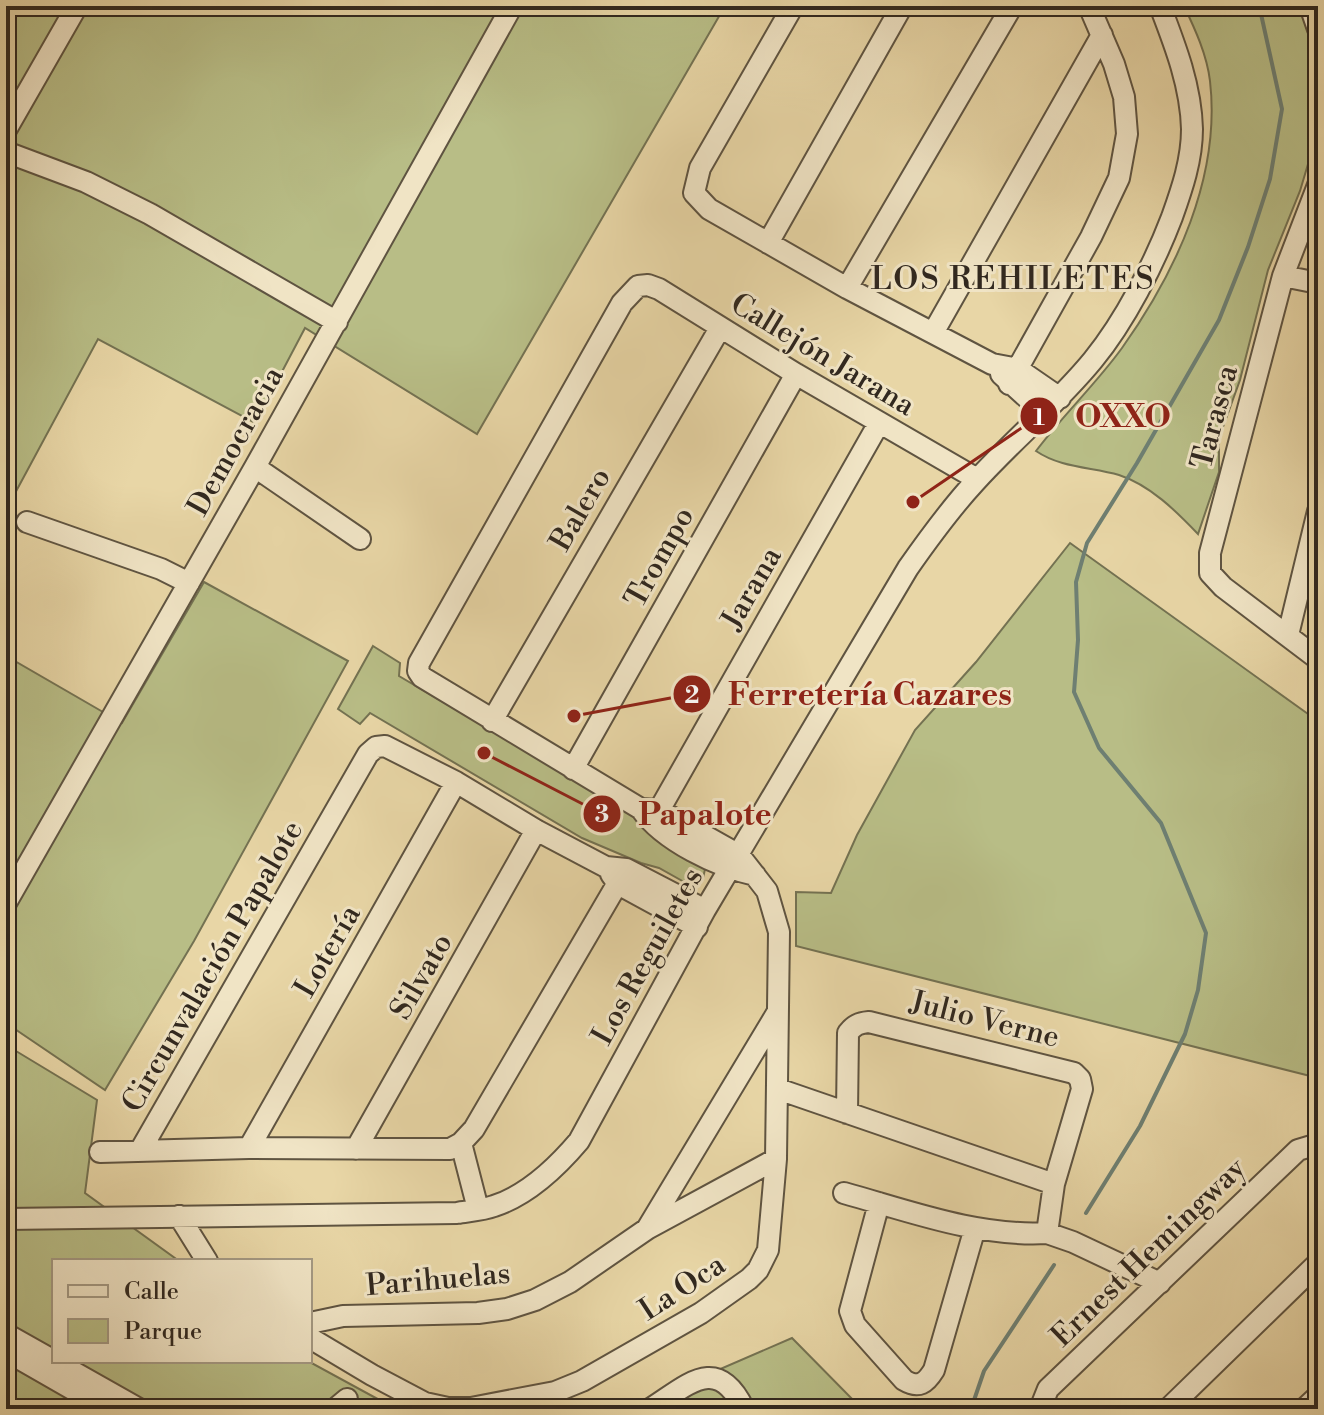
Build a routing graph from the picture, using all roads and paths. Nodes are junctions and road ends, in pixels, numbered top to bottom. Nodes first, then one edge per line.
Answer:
1 (77, 6) edge
2 (512, 6) edge
3 (793, 6) edge
4 (902, 6) edge
5 (1012, 6) edge
6 (1089, 6) edge
7 (1160, 6) edge
8 (1310, 6) edge
9 (1318, 29) edge
10 (1102, 35) junction
11 (6, 130) edge
12 (6, 152) edge
13 (1318, 188) edge
14 (768, 243) junction
15 (1283, 276) junction
16 (1318, 283) edge
17 (847, 288) junction
18 (337, 322) junction
19 (720, 328) junction
20 (933, 333) junction
21 (796, 374) junction
22 (1013, 377) junction
23 (1060, 398) junction
24 (1045, 414) junction
25 (879, 423) junction
26 (255, 467) junction
27 (977, 479) junction
28 (1318, 511) edge
29 (27, 522) dead end
30 (360, 539) dead end
31 (189, 583) junction
32 (1288, 635) junction
33 (1318, 659) edge
34 (492, 721) junction
35 (573, 769) junction
36 (456, 782) junction
37 (651, 815) junction
38 (536, 830) junction
39 (734, 862) junction
40 (617, 873) junction
41 (6, 903) edge
42 (701, 918) junction
43 (778, 1012) junction
44 (778, 1089) junction
45 (847, 1113) junction
46 (461, 1143) junction
47 (1312, 1144) edge
48 (249, 1148) junction
49 (356, 1149) junction
50 (140, 1151) junction
51 (100, 1152) dead end
52 (776, 1159) junction
53 (1054, 1184) junction
54 (844, 1193) dead end
55 (879, 1203) junction
56 (478, 1209) junction
57 (179, 1216) junction
58 (6, 1219) edge
59 (975, 1228) junction
60 (647, 1229) junction
61 (1047, 1233) junction
62 (206, 1259) edge
63 (1318, 1263) edge
64 (1160, 1283) junction
65 (312, 1323) edge
66 (6, 1334) edge
67 (312, 1339) edge
68 (6, 1351) edge
69 (52, 1360) edge
70 (58, 1363) edge
71 (1318, 1396) edge
72 (107, 1409) edge
73 (139, 1409) edge
74 (650, 1409) edge
75 (744, 1409) edge
76 (1040, 1409) edge
77 (1168, 1409) edge
78 (1304, 1409) edge

1 - 11 street
2 - 18 street, Democracia
3 - 14 street
4 - 14 street
5 - 17 street
6 - 10 street
7 - 23 street, Los Reguiletes
8 - 9 street
10 - 20 street
10 - 22 street
12 - 18 street
13 - 15 street, Tarasca
14 - 17 street
15 - 16 street
15 - 32 street, Tarasca
17 - 20 street
18 - 26 street, Democracia
19 - 21 street, Callejón Jarana
19 - 34 street, Balero
19 - 34 street, Callejón Jarana
20 - 22 street
21 - 25 street, Callejón Jarana
21 - 35 street, Trompo
22 - 23 street
22 - 24 street
23 - 24 street, Los Reguiletes
24 - 27 street, Los Reguiletes
25 - 27 street, Callejón Jarana
25 - 37 street, Jarana
26 - 30 street
26 - 31 street, Democracia
27 - 39 street, Los Reguiletes
28 - 32 street
29 - 31 street
31 - 41 street, Democracia
32 - 33 street, Tarasca
34 - 35 street
35 - 37 street
36 - 38 street, Circunvalación Papalote
36 - 48 street, Lotería
36 - 50 street, Circunvalación Papalote
37 - 39 street
38 - 40 street, Circunvalación Papalote
38 - 49 street, Silvato
39 - 42 street, Los Reguiletes
39 - 43 street, La Oca
40 - 42 street, Circunvalación Papalote
40 - 46 street
42 - 56 street, Los Reguiletes
43 - 44 street, La Oca
43 - 60 street, Parihuelas
44 - 45 street
44 - 52 street, La Oca
45 - 53 street
45 - 53 street, Julio Verne
46 - 49 street, Circunvalación Papalote
46 - 56 street
47 - 64 street, Ernest Hemingway
48 - 49 street, Circunvalación Papalote
48 - 50 street, Circunvalación Papalote
50 - 51 street
52 - 60 street, Parihuelas
52 - 67 street, La Oca
53 - 61 street
54 - 55 street
55 - 59 street
55 - 59 street
56 - 57 street, Los Reguiletes
57 - 58 street, Los Reguiletes
57 - 62 street
59 - 61 street
60 - 65 street, Parihuelas
61 - 64 street
63 - 77 street
64 - 76 street, Ernest Hemingway
66 - 69 street
68 - 72 street
70 - 73 street
71 - 78 street
74 - 75 street

